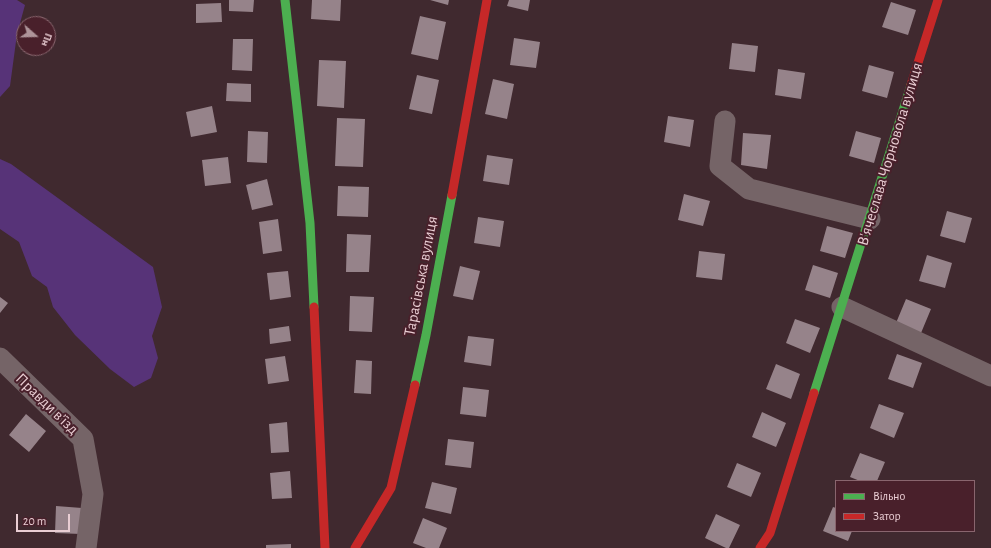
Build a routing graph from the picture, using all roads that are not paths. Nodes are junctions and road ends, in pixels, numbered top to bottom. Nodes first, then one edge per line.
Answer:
1 (285, 0) edge
2 (487, 0) edge
3 (938, 0) edge
4 (725, 121) dead end
5 (870, 219) junction
6 (842, 307) junction
7 (0, 358) edge
8 (991, 376) edge
9 (86, 548) edge
10 (324, 548) edge
11 (355, 548) edge
12 (760, 548) edge

1 - 10 street
2 - 11 street, Тарасівська вулиця
3 - 5 street, В'ячеслава Чорновола вулиця
4 - 5 street
5 - 6 street, В'ячеслава Чорновола вулиця
6 - 8 street
6 - 12 street, В'ячеслава Чорновола вулиця
7 - 9 street, Правди в’їзд

